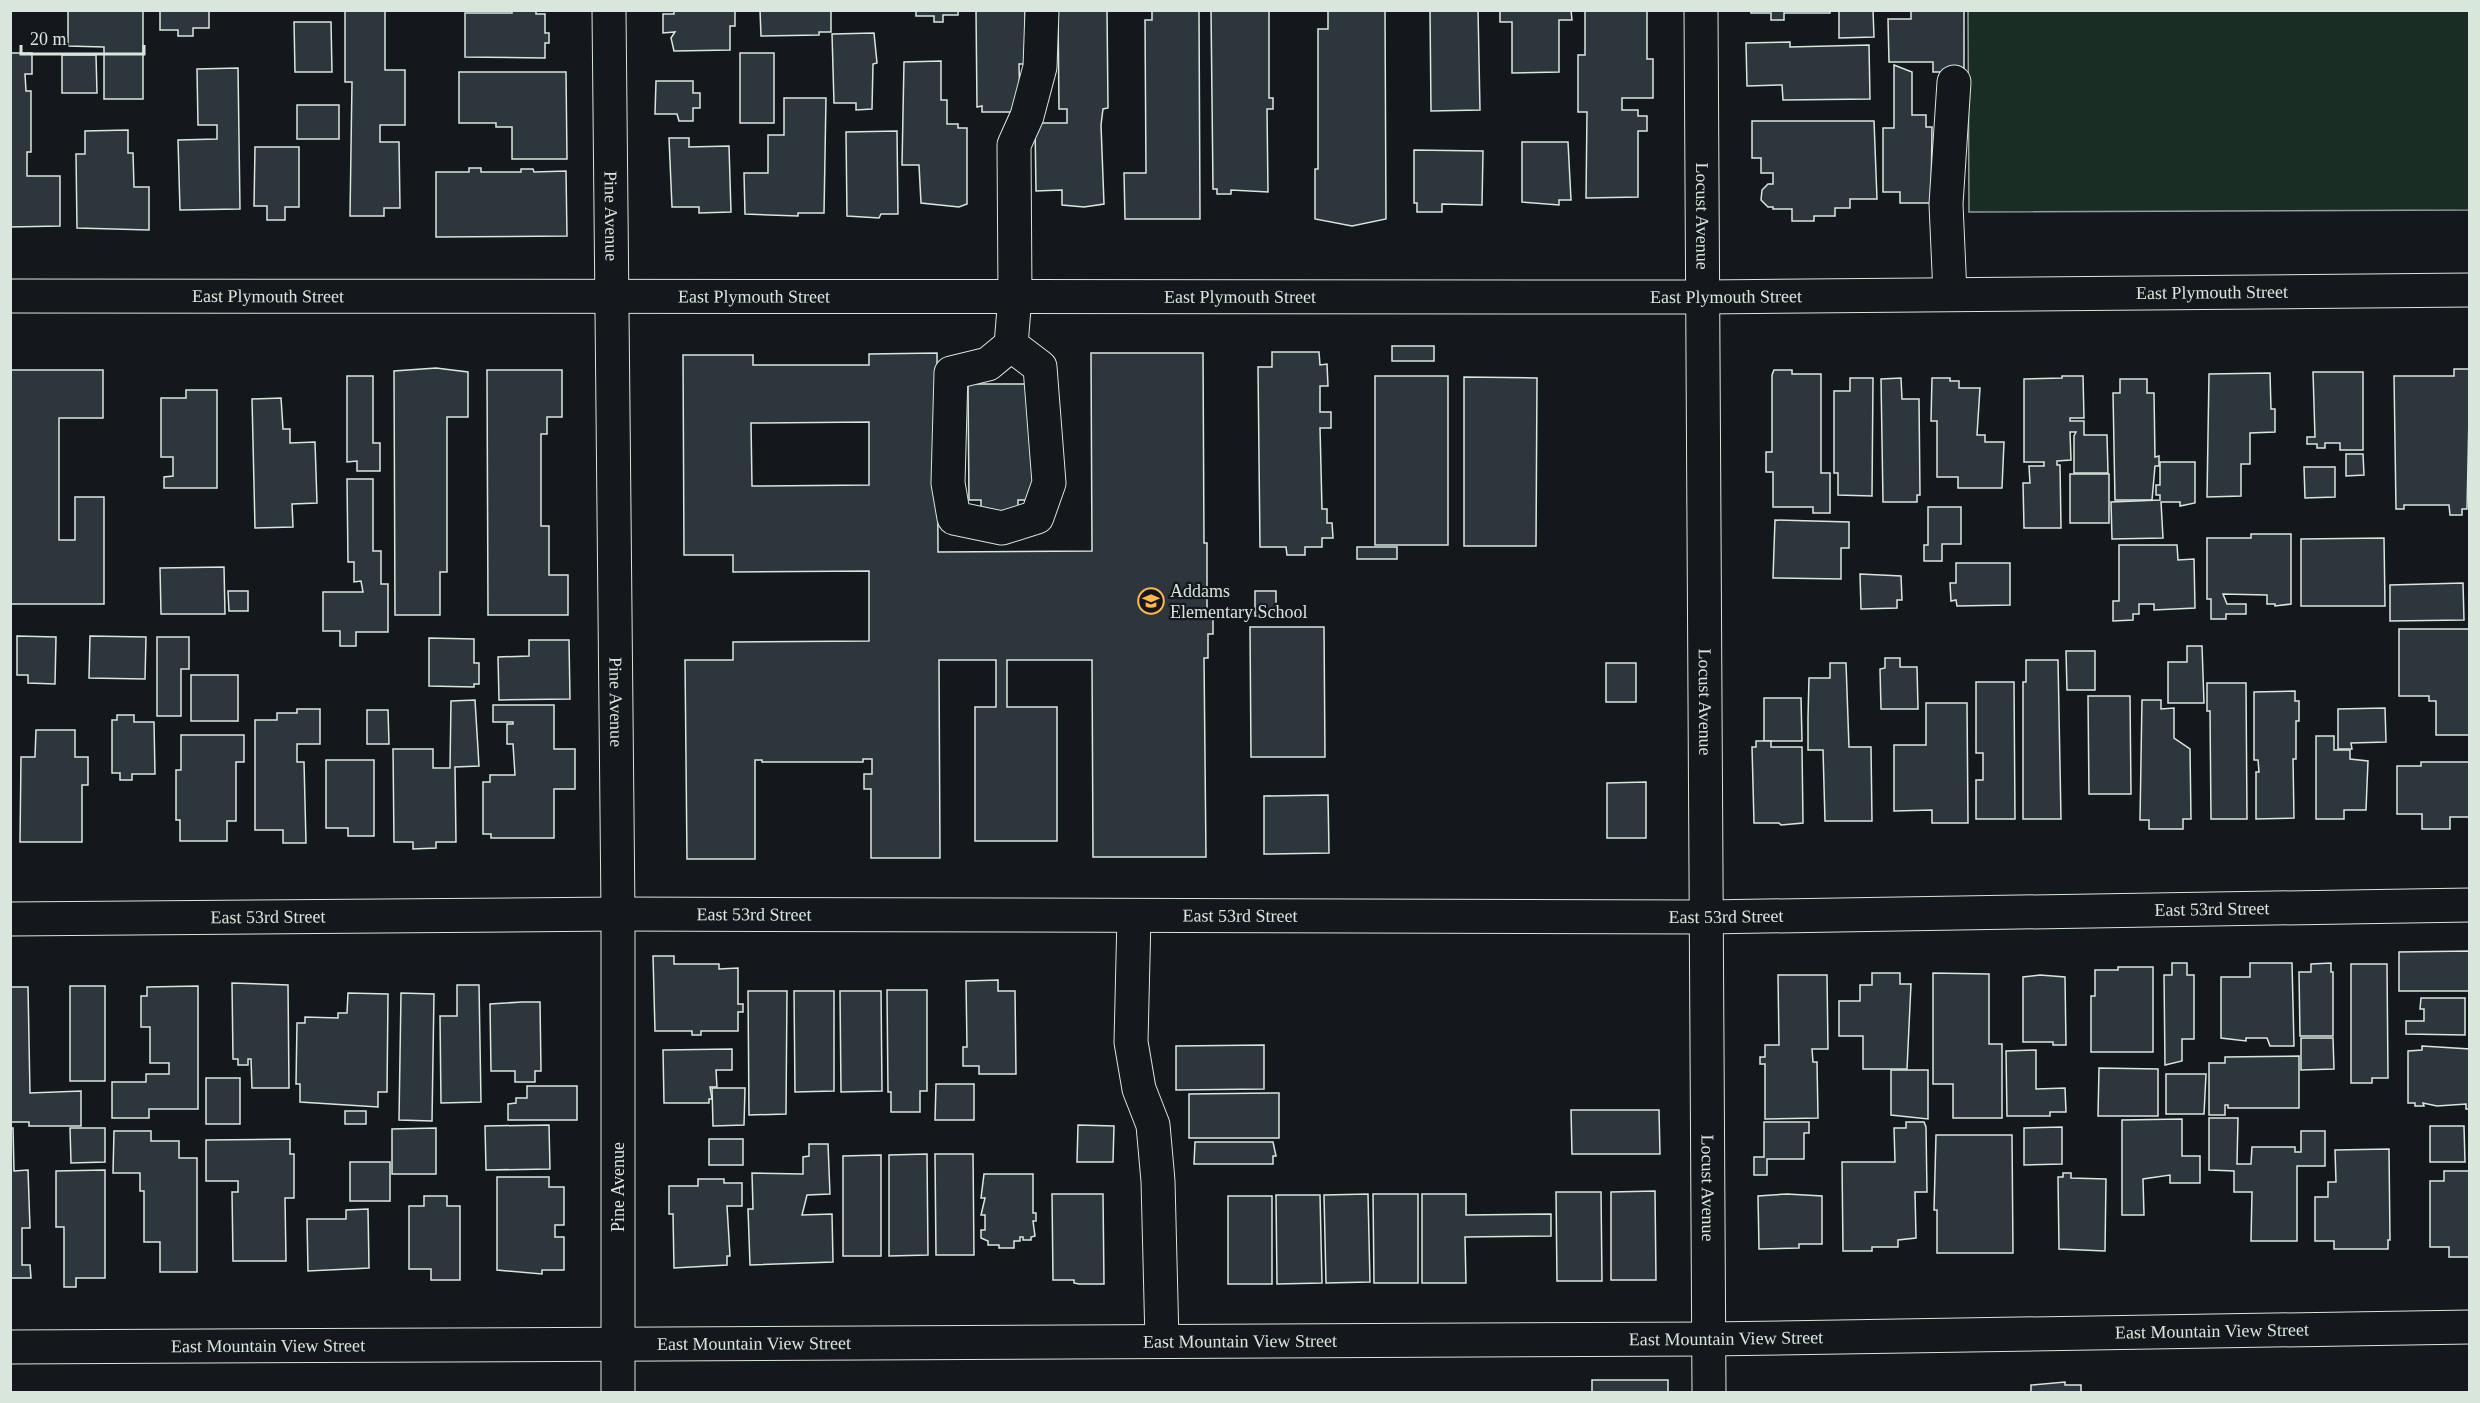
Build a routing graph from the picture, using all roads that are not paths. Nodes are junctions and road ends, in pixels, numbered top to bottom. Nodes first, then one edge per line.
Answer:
1 (609, 10) edge
2 (1042, 10) edge
3 (1701, 10) edge
4 (1954, 82) dead end
5 (2469, 290) edge
6 (1950, 294) junction
7 (10, 296) edge
8 (610, 296) junction
9 (1015, 296) junction
10 (1704, 297) junction
11 (1011, 345) junction
12 (2469, 905) edge
13 (618, 914) junction
14 (1134, 915) junction
15 (1707, 917) junction
16 (10, 919) edge
17 (2469, 1327) edge
18 (1709, 1339) junction
19 (1162, 1341) junction
20 (618, 1343) junction
21 (10, 1347) edge
22 (618, 1392) edge
23 (1709, 1392) edge

1 - 8 street, Pine Avenue
2 - 9 street
3 - 10 street, Locust Avenue
4 - 6 street
5 - 6 street, East Plymouth Street
6 - 10 street, East Plymouth Street
7 - 8 street, East Plymouth Street
8 - 9 street, East Plymouth Street
8 - 13 street, Pine Avenue
9 - 10 street, East Plymouth Street
9 - 11 street
10 - 15 street, Locust Avenue
11 - 11 street
12 - 15 street, East 53rd Street
13 - 14 street, East 53rd Street
13 - 16 street, East 53rd Street
13 - 20 street, Pine Avenue
14 - 15 street, East 53rd Street
14 - 19 street
15 - 18 street, Locust Avenue
17 - 18 street, East Mountain View Street
18 - 19 street, East Mountain View Street
18 - 23 street, Locust Avenue
19 - 20 street, East Mountain View Street
20 - 21 street, East Mountain View Street
20 - 22 street, Pine Avenue

